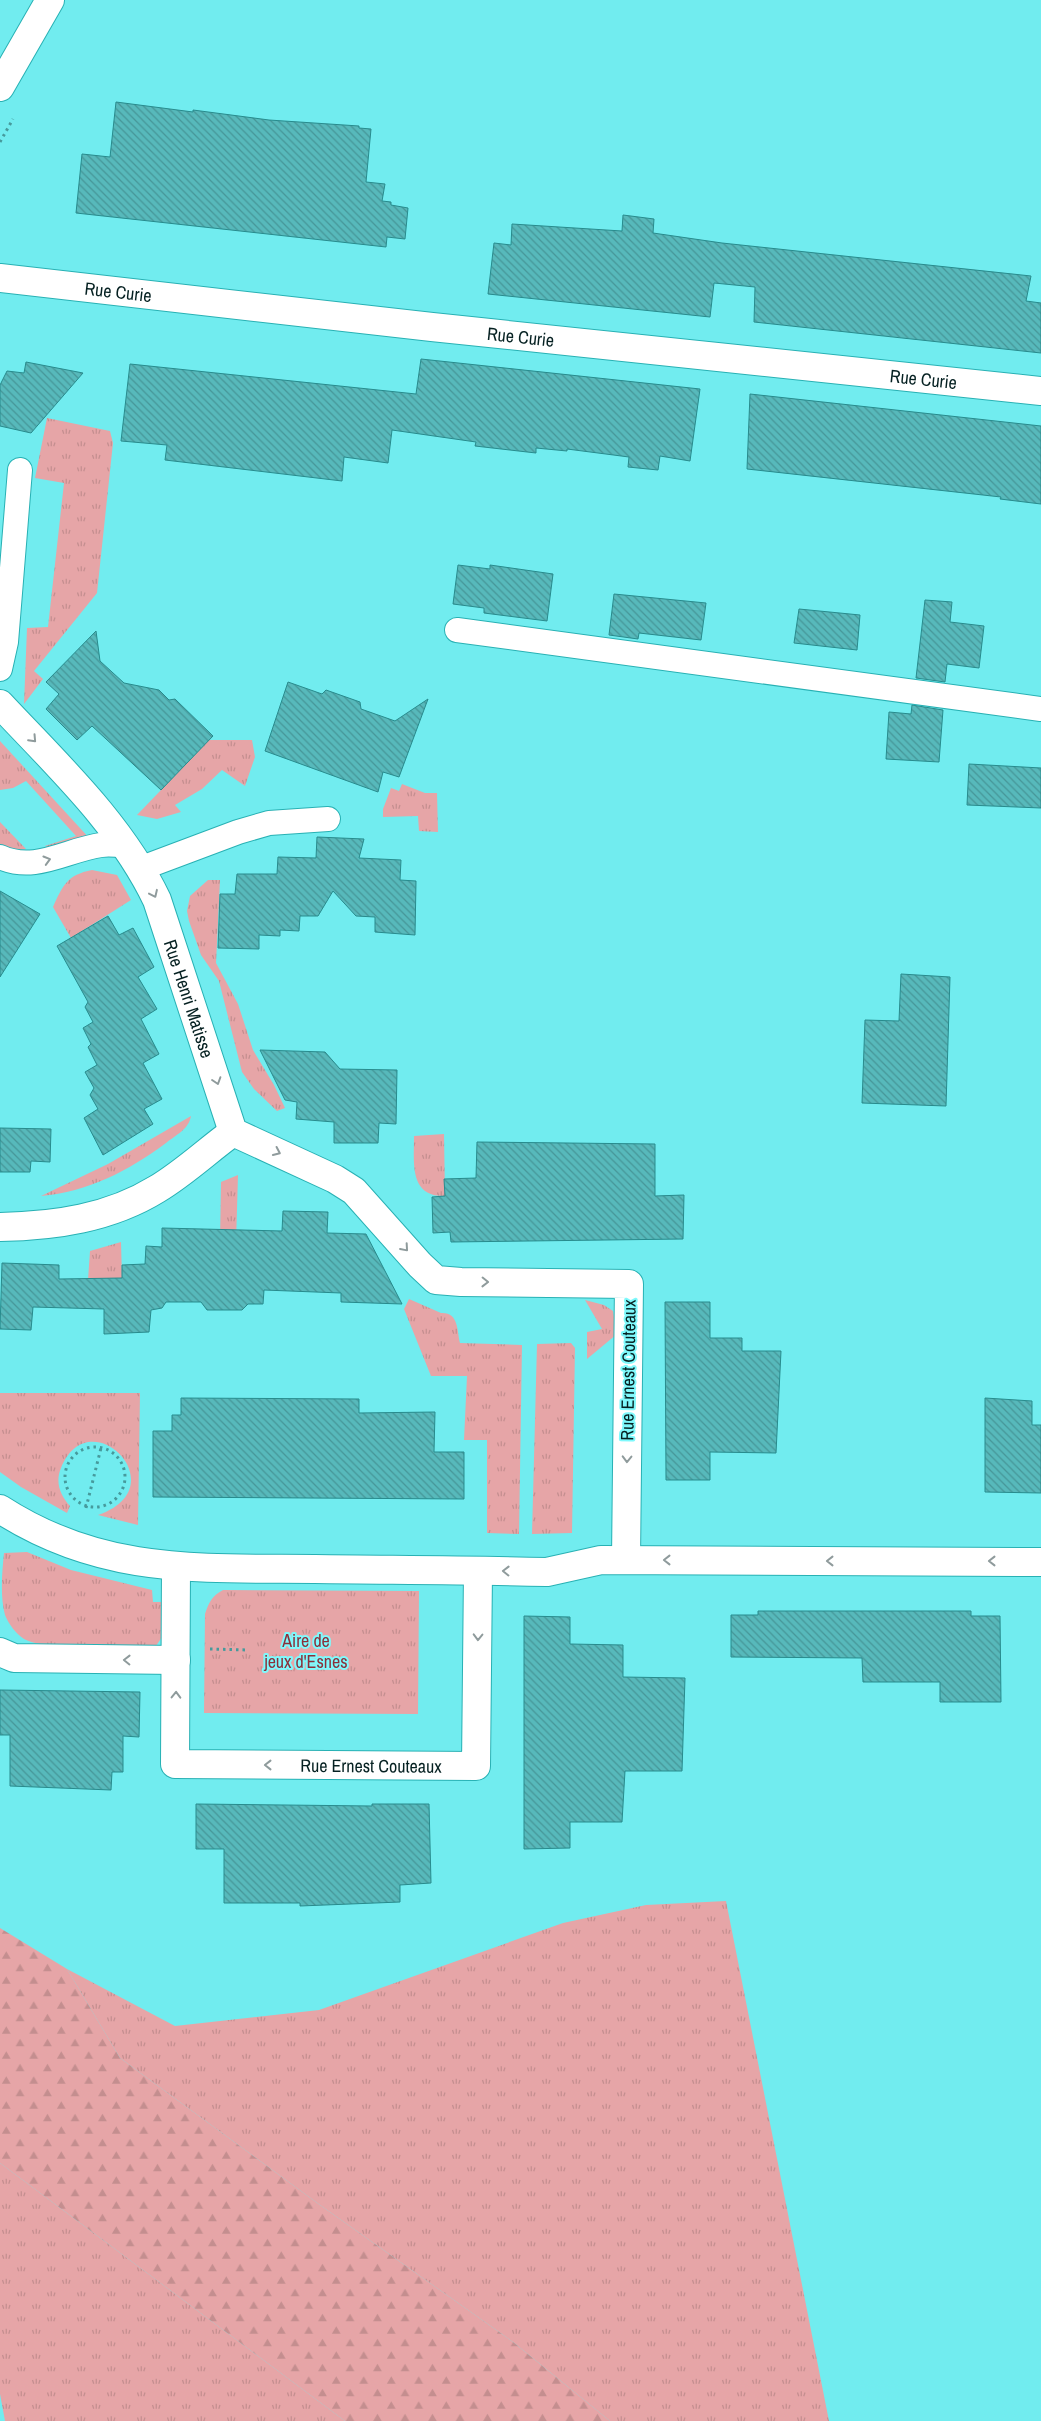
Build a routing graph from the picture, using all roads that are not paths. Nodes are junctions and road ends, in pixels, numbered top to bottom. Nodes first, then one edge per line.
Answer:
1 (50, 0) edge
2 (0, 87) edge
3 (0, 278) edge
4 (1041, 391) edge
5 (20, 470) dead end
6 (458, 630) dead end
7 (0, 669) edge
8 (0, 704) edge
9 (1041, 709) edge
10 (328, 819) dead end
11 (124, 845) junction
12 (0, 857) edge
13 (142, 868) junction
14 (233, 1132) junction
15 (0, 1227) edge
16 (0, 1509) edge
17 (626, 1560) junction
18 (1041, 1562) edge
19 (176, 1568) junction
20 (478, 1571) junction
21 (0, 1652) edge
22 (176, 1660) junction

1 - 2 street
3 - 4 street, Rue Curie
5 - 7 lane
6 - 9 lane
8 -> 11 street, Rue Henri Matisse
10 - 13 lane
12 -> 11 lane
11 - 13 street, Rue Henri Matisse
13 -> 14 street, Rue Henri Matisse
14 - 15 street
14 -> 17 street, Rue Ernest Couteaux
16 - 19 street
18 -> 17 street
17 -> 20 street
19 - 20 street
19 - 22 street, Rue Ernest Couteaux
20 -> 22 street, Rue Ernest Couteaux
22 -> 21 street

